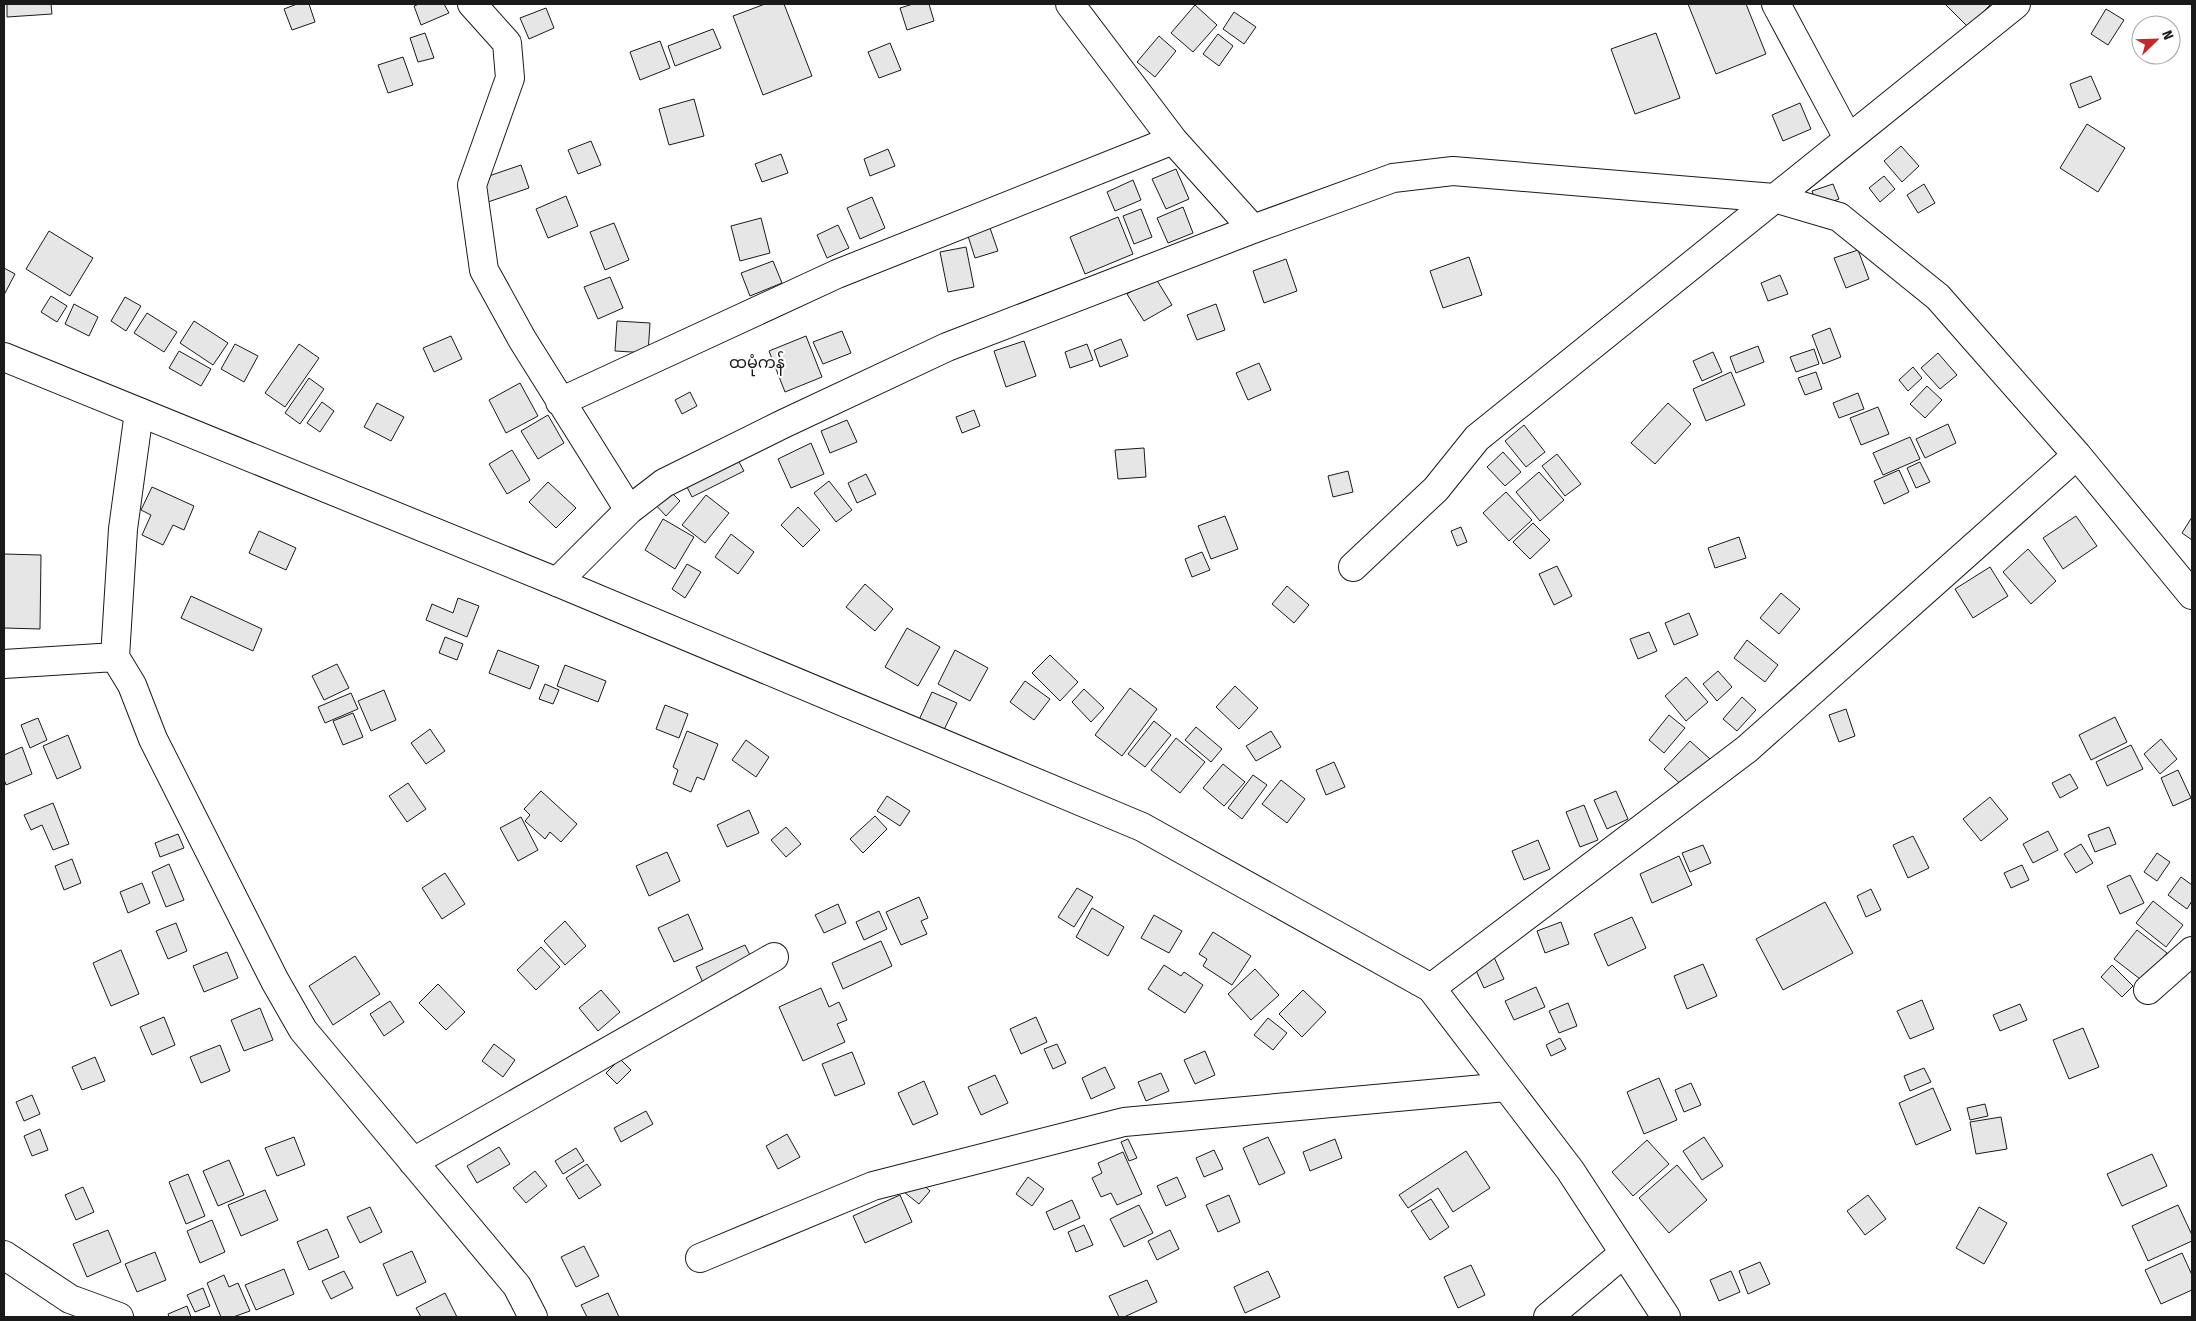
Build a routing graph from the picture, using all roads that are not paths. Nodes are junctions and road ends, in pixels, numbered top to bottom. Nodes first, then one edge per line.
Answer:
1 (472, 4) edge
2 (1070, 4) edge
3 (1776, 4) edge
4 (2016, 4) edge
5 (1848, 138) junction
6 (1173, 140) junction
7 (1774, 198) junction
8 (1253, 229) junction
9 (4, 357) edge
10 (560, 402) junction
11 (139, 412) junction
12 (2077, 455) junction
13 (629, 510) junction
14 (1354, 567) dead end
15 (557, 582) junction
16 (2192, 595) edge
17 (115, 657) junction
18 (4, 664) edge
19 (2192, 951) edge
20 (774, 957) dead end
21 (1431, 988) junction
22 (2148, 990) dead end
23 (1506, 1087) junction
24 (413, 1162) junction
25 (1624, 1253) junction
26 (4, 1255) edge
27 (700, 1258) dead end
28 (119, 1317) edge
29 (533, 1317) edge
30 (1548, 1317) edge
31 (1666, 1317) edge

1 - 10 main road
2 - 6 main road
3 - 5 main road
4 - 5 main road
5 - 7 main road
6 - 8 main road
6 - 10 main road
7 - 8 main road
7 - 12 main road
7 - 14 main road
8 - 13 main road
9 - 11 main road
10 - 13 main road
11 - 15 main road
11 - 17 main road
12 - 16 main road
12 - 21 main road
13 - 15 main road
15 - 21 main road
17 - 18 main road
17 - 24 main road
19 - 22 main road
20 - 24 main road
21 - 23 main road
23 - 25 main road
23 - 27 main road
24 - 29 main road
25 - 30 main road
25 - 31 main road
26 - 28 main road

